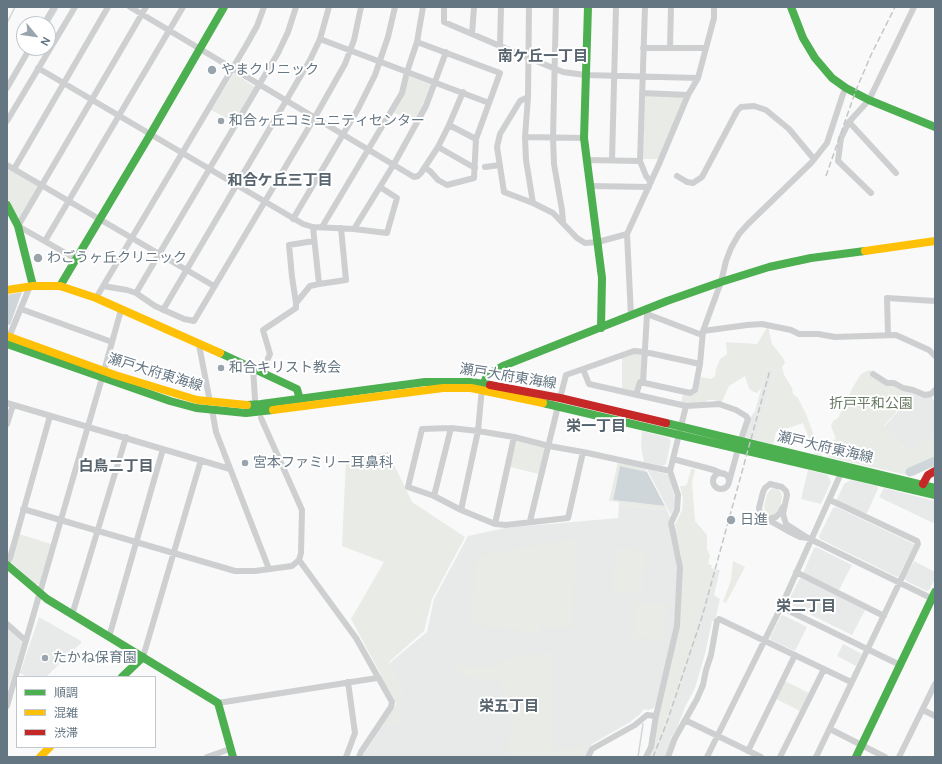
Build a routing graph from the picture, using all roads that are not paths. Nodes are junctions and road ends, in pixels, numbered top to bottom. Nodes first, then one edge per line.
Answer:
1 (54, 7) edge
2 (75, 7) edge
3 (108, 7) edge
4 (130, 7) edge
5 (146, 7) edge
6 (183, 7) edge
7 (224, 7) edge
8 (264, 7) edge
9 (296, 7) edge
10 (329, 7) edge
11 (361, 7) edge
12 (394, 7) edge
13 (423, 7) edge
14 (444, 7) edge
15 (474, 7) edge
16 (501, 7) edge
17 (529, 7) edge
18 (556, 7) edge
19 (588, 7) edge
20 (616, 7) edge
21 (644, 7) edge
22 (671, 7) edge
23 (714, 7) edge
24 (791, 7) edge
25 (914, 7) edge
26 (141, 14) junction
27 (49, 16) edge
28 (169, 31) junction
29 (472, 34) junction
30 (320, 38) junction
31 (417, 42) junction
32 (500, 46) junction
33 (643, 48) junction
34 (670, 48) junction
35 (706, 48) junction
36 (200, 49) junction
37 (350, 50) junction
38 (446, 52) junction
39 (25, 56) edge
40 (528, 57) junction
41 (380, 61) junction
42 (38, 68) junction
43 (555, 68) junction
44 (232, 69) junction
45 (407, 72) junction
46 (586, 75) junction
47 (615, 75) junction
48 (642, 76) junction
49 (698, 78) junction
50 (436, 82) junction
51 (259, 83) junction
52 (64, 84) junction
53 (7, 88) edge
54 (846, 88) junction
55 (462, 92) junction
56 (642, 93) junction
57 (688, 95) junction
58 (528, 97) junction
59 (92, 100) junction
60 (287, 100) junction
61 (869, 100) junction
62 (489, 103) junction
63 (119, 116) junction
64 (315, 117) junction
65 (7, 121) edge
66 (849, 122) junction
67 (934, 124) edge
68 (449, 125) junction
69 (343, 133) junction
70 (150, 135) junction
71 (525, 137) junction
72 (553, 138) junction
73 (584, 138) junction
74 (476, 139) junction
75 (438, 147) junction
76 (369, 149) junction
77 (182, 153) junction
78 (814, 159) junction
79 (586, 160) junction
80 (612, 160) junction
81 (640, 161) junction
82 (394, 164) junction
83 (7, 165) edge
84 (500, 165) junction
85 (485, 167) dead end
86 (425, 168) junction
87 (475, 168) junction
88 (14, 169) junction
89 (209, 169) junction
90 (896, 173) dead end
91 (677, 176) dead end
92 (42, 185) junction
93 (650, 185) junction
94 (236, 186) junction
95 (590, 186) junction
96 (380, 187) junction
97 (871, 193) dead end
98 (69, 201) junction
99 (265, 202) junction
100 (533, 202) junction
101 (7, 205) edge
102 (293, 219) junction
103 (100, 220) junction
104 (563, 222) junction
105 (18, 226) junction
106 (313, 227) junction
107 (322, 227) junction
108 (341, 228) junction
109 (354, 229) junction
110 (627, 234) junction
111 (132, 238) junction
112 (45, 241) junction
113 (935, 241) edge
114 (314, 242) junction
115 (598, 242) junction
116 (159, 254) junction
117 (76, 259) junction
118 (186, 270) junction
119 (721, 282) junction
120 (319, 284) junction
121 (31, 286) junction
122 (60, 286) junction
123 (104, 286) junction
124 (214, 286) junction
125 (7, 290) edge
126 (136, 293) junction
127 (96, 298) junction
128 (935, 301) edge
129 (296, 303) junction
130 (21, 309) junction
131 (121, 310) junction
132 (163, 310) junction
133 (647, 312) junction
134 (631, 316) junction
135 (601, 328) junction
136 (702, 333) junction
137 (888, 335) junction
138 (8, 339) edge
139 (112, 342) junction
140 (199, 345) junction
141 (645, 352) junction
142 (935, 356) edge
143 (700, 364) junction
144 (253, 368) junction
145 (583, 369) junction
146 (262, 372) junction
147 (103, 374) junction
148 (873, 374) dead end
149 (643, 383) junction
150 (483, 387) junction
151 (935, 390) edge
152 (636, 395) junction
153 (255, 399) dead end
154 (559, 402) junction
155 (301, 403) junction
156 (10, 404) edge
157 (211, 406) junction
158 (686, 406) junction
159 (50, 416) junction
160 (261, 418) dead end
161 (7, 424) edge
162 (87, 427) junction
163 (451, 428) junction
164 (478, 431) junction
165 (680, 431) junction
166 (126, 437) junction
167 (514, 437) junction
168 (739, 445) junction
169 (549, 446) junction
170 (163, 449) junction
171 (583, 452) junction
172 (201, 460) junction
173 (673, 460) junction
174 (230, 469) junction
175 (842, 470) junction
176 (670, 471) junction
177 (935, 471) edge
178 (723, 474) junction
179 (728, 483) junction
180 (923, 484) junction
181 (935, 488) edge
182 (935, 495) edge
183 (434, 496) junction
184 (830, 500) junction
185 (786, 502) junction
186 (24, 509) junction
187 (461, 510) junction
188 (766, 518) junction
189 (61, 520) junction
190 (530, 521) junction
191 (495, 524) junction
192 (98, 531) junction
193 (810, 539) junction
194 (136, 542) junction
195 (174, 553) junction
196 (299, 560) junction
197 (7, 564) edge
198 (269, 569) junction
199 (796, 572) junction
200 (900, 584) junction
201 (39, 594) junction
202 (934, 597) edge
203 (781, 607) junction
204 (72, 615) junction
205 (884, 616) junction
206 (7, 624) edge
207 (109, 637) junction
208 (764, 640) junction
209 (26, 641) junction
210 (867, 649) junction
211 (795, 655) junction
212 (143, 657) junction
213 (900, 664) junction
214 (824, 669) junction
215 (123, 676) edge
216 (377, 678) junction
217 (348, 682) junction
218 (851, 682) junction
219 (935, 684) edge
220 (218, 703) junction
221 (7, 706) edge
222 (922, 710) junction
223 (656, 716) junction
224 (935, 716) edge
225 (685, 720) junction
226 (830, 729) junction
227 (718, 736) junction
228 (862, 744) junction
229 (49, 748) edge
230 (230, 749) junction
231 (748, 750) junction
232 (40, 757) edge
233 (207, 757) edge
234 (233, 757) edge
235 (346, 757) edge
236 (359, 757) edge
237 (588, 757) edge
238 (646, 757) edge
239 (668, 757) edge
240 (707, 757) edge
241 (761, 757) edge
242 (780, 757) edge
243 (816, 757) edge
244 (856, 757) edge
245 (886, 757) edge
246 (899, 757) edge

1 - 27 street
2 - 42 street
3 - 52 street
4 - 26 street
5 - 26 street
6 - 28 street
7 - 36 street
8 - 44 street
9 - 51 street
10 - 30 street
11 - 37 street
12 - 41 street
13 - 31 street
14 - 29 street
15 - 29 street
16 - 32 street
17 - 40 street
18 - 43 street
19 - 46 street
20 - 47 street
21 - 33 street
22 - 34 street
23 - 35 street
24 - 54 street
25 - 61 street
26 - 28 street
26 - 59 street
28 - 36 street
28 - 63 street
29 - 32 street
30 - 37 street
30 - 60 street
31 - 38 street
31 - 45 street
32 - 40 street
33 - 34 street
33 - 48 street
34 - 35 street
35 - 49 street
36 - 44 street
36 - 70 street
37 - 41 street
37 - 64 street
38 - 50 street
38 - 62 street
39 - 53 street
40 - 43 street
40 - 58 street
41 - 45 street
41 - 69 street
42 - 52 street
42 - 65 street
43 - 46 street
43 - 72 street
44 - 51 street
44 - 77 street
45 - 50 street
45 - 76 street
46 - 47 street
46 - 73 street
47 - 48 street
47 - 80 street
48 - 49 street
48 - 56 street
49 - 57 street
50 - 55 street
50 - 82 street
51 - 60 street
51 - 89 street
52 - 59 street
52 - 88 street
54 - 61 street
54 - 78 street
55 - 62 street
55 - 68 street
56 - 57 street
56 - 81 street
57 - 93 street
58 - 71 street
58 - 84 street
59 - 63 street
59 - 92 street
60 - 64 street
60 - 94 street
61 - 66 street
61 - 67 street
62 - 74 street
63 - 70 street
63 - 98 street
64 - 69 street
64 - 99 street
66 - 90 street
66 - 97 street
68 - 74 street
68 - 75 street
69 - 76 street
69 - 102 street
70 - 77 street
70 - 103 street
71 - 72 street
71 - 100 street
72 - 73 street
72 - 104 street
73 - 79 street
74 - 87 street
75 - 86 street
75 - 87 street
76 - 82 street
76 - 107 street
77 - 89 street
77 - 111 street
78 - 91 street
78 - 119 street
79 - 80 street
79 - 95 street
80 - 81 street
81 - 93 street
82 - 86 street
82 - 96 street
83 - 88 street
84 - 85 street
84 - 100 street
86 - 87 street
88 - 92 street
89 - 94 street
89 - 116 street
92 - 98 street
92 - 105 street
93 - 95 street
93 - 110 street
94 - 99 street
94 - 118 street
95 - 115 street
96 - 109 street
96 - 109 street
98 - 103 street
98 - 112 street
99 - 102 street
99 - 124 street
100 - 104 street
101 - 105 street
102 - 106 street
103 - 111 street
103 - 117 street
104 - 115 street
105 - 112 street
105 - 121 street
106 - 107 street
106 - 114 street
107 - 108 street
108 - 109 street
108 - 120 street
110 - 115 street
110 - 134 street
111 - 116 street
111 - 123 street
112 - 117 street
113 - 119 street
114 - 120 street
114 - 129 street
115 - 135 street
116 - 118 street
116 - 126 street
117 - 122 street
118 - 124 street
118 - 132 street
119 - 133 street
119 - 136 street
120 - 129 street
121 - 122 street
121 - 125 street
121 - 130 street
122 - 127 street
123 - 126 street
123 - 127 street
124 - 132 street
126 - 132 street
127 - 131 street
128 - 137 street
129 - 146 street
130 - 138 street
130 - 139 street
131 - 139 street
131 - 140 street
133 - 134 street
133 - 136 street
133 - 141 street
134 - 135 street
135 - 150 street
136 - 137 street
136 - 143 street
137 - 142 street
138 - 147 street, 瀬戸大府東海線
139 - 147 street
140 - 144 street
140 - 157 street
141 - 143 street
141 - 145 street
141 - 149 street
143 - 149 street
144 - 146 street
144 - 153 street
145 - 152 street
145 - 154 street
146 - 155 street
147 - 157 street, 瀬戸大府東海線
147 - 162 street
148 - 151 street
149 - 152 street
150 - 154 street, 瀬戸大府東海線
150 - 155 street, 瀬戸大府東海線
150 - 164 street
152 - 158 street
154 - 165 street, 瀬戸大府東海線
154 - 169 street
155 - 157 street, 瀬戸大府東海線
156 - 159 street
156 - 161 street
157 - 174 street
158 - 165 street
158 - 168 street
159 - 162 street
159 - 186 street
160 - 196 street
162 - 166 street
162 - 189 street
163 - 164 street
163 - 183 street
163 - 183 street
164 - 167 street
164 - 187 street
165 - 168 street, 瀬戸大府東海線
165 - 173 street
166 - 170 street
166 - 192 street
167 - 169 street
167 - 191 street
168 - 175 street, 瀬戸大府東海線
168 - 179 street
169 - 171 street
169 - 190 street
170 - 172 street
170 - 194 street
171 - 176 street
171 - 190 street
172 - 174 street
172 - 195 street
173 - 176 street
173 - 178 street
174 - 198 street
175 - 180 street, 瀬戸大府東海線
175 - 182 street, 瀬戸大府東海線
175 - 184 street
176 - 223 street
177 - 180 street
178 - 179 street
178 - 179 street
180 - 181 street, 瀬戸大府東海線
183 - 187 street
184 - 193 street
184 - 200 street
185 - 188 street
185 - 188 street
185 - 193 street
186 - 189 street
186 - 197 street
187 - 191 street
188 - 193 street
189 - 192 street
189 - 201 street
190 - 191 street
192 - 194 street
192 - 204 street
193 - 199 street
193 - 200 street
194 - 195 street
194 - 207 street
195 - 198 street
195 - 212 street
196 - 198 street
196 - 216 street
197 - 201 street
199 - 203 street
199 - 205 street
200 - 202 street
200 - 205 street
201 - 204 street
201 - 209 street
202 - 213 street
203 - 208 street
203 - 210 street
204 - 207 street
205 - 210 street
206 - 209 street
207 - 212 street
208 - 211 street
208 - 225 street
208 - 227 street
209 - 221 street
210 - 213 street
210 - 218 street
211 - 214 street
211 - 231 street
212 - 215 street
212 - 220 street
213 - 228 street
214 - 218 street
214 - 242 street
216 - 217 street
216 - 236 street
217 - 220 street
217 - 235 street
218 - 226 street
219 - 222 street
220 - 230 street
222 - 224 street
222 - 246 street
223 - 237 street
223 - 238 street
225 - 227 street
225 - 239 street
226 - 228 street
226 - 243 street
227 - 231 street
227 - 240 street
228 - 244 street
228 - 245 street
229 - 232 street
230 - 233 street
230 - 234 street
231 - 241 street

